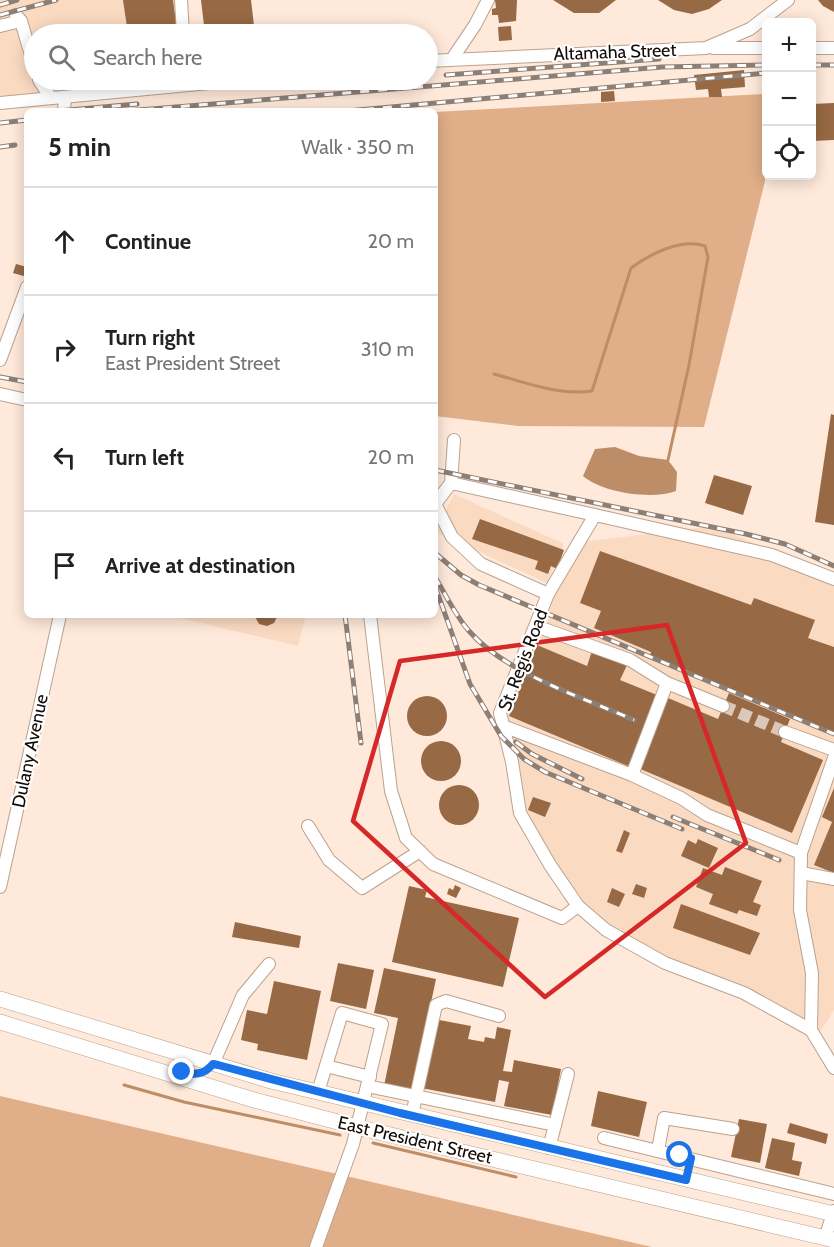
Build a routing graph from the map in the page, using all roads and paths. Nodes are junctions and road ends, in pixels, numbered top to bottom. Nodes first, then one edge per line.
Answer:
1 (181, 0) edge
2 (488, 0) edge
3 (788, 0) edge
4 (182, 24) edge
5 (0, 26) edge
6 (24, 34) edge
7 (706, 48) junction
8 (762, 48) edge
9 (816, 48) edge
10 (834, 48) edge
11 (452, 59) junction
12 (438, 60) edge
13 (46, 90) edge
14 (109, 90) edge
15 (65, 97) junction
16 (51, 98) junction
17 (0, 103) edge
18 (64, 108) edge
19 (24, 294) edge
20 (1, 352) edge
21 (0, 394) edge
22 (24, 399) edge
23 (454, 440) dead end
24 (451, 483) junction
25 (438, 500) edge
26 (438, 510) edge
27 (595, 515) junction
28 (834, 579) edge
29 (548, 594) junction
30 (59, 618) edge
31 (370, 618) edge
32 (536, 626) junction
33 (667, 683) junction
34 (723, 706) tunnel mouth
35 (503, 726) junction
36 (785, 732) tunnel mouth
37 (834, 750) edge
38 (834, 759) edge
39 (632, 775) junction
40 (308, 826) dead end
41 (420, 851) junction
42 (801, 853) junction
43 (801, 873) junction
44 (834, 879) edge
45 (0, 887) edge
46 (578, 906) junction
47 (269, 964) dead end
48 (0, 999) edge
49 (499, 1016) dead end
50 (0, 1022) edge
51 (812, 1030) junction
52 (123, 1060) junction
53 (213, 1064) junction
54 (326, 1066) junction
55 (834, 1068) edge
56 (568, 1074) dead end
57 (368, 1082) junction
58 (318, 1092) junction
59 (416, 1097) junction
60 (363, 1104) junction
61 (487, 1111) junction
62 (412, 1115) junction
63 (555, 1125) junction
64 (357, 1127) junction
65 (733, 1129) dead end
66 (482, 1132) junction
67 (604, 1138) dead end
68 (549, 1148) junction
69 (658, 1150) junction
70 (691, 1158) junction
71 (749, 1172) junction
72 (686, 1180) junction
73 (778, 1180) junction
74 (744, 1193) junction
75 (834, 1194) edge
76 (773, 1200) junction
77 (834, 1213) edge
78 (830, 1239) edge
79 (316, 1247) edge

1 - 4 street
2 - 11 street
3 - 7 street, Altamaha Street
5 - 6 street
7 - 8 street
7 - 11 street, Altamaha Street
9 - 10 street
11 - 12 street, Altamaha Street
13 - 16 street
14 - 15 street
15 - 16 street
15 - 18 street
16 - 17 street
19 - 20 street
21 - 22 street
23 - 24 street
24 - 25 street
24 - 27 street
26 - 29 street, St. Regis Road
27 - 28 street
27 - 29 street
29 - 32 street, St. Regis Road
30 - 45 street, Dulany Avenue
31 - 41 street
32 - 33 street
32 - 35 street, St. Regis Road
33 - 34 street
33 - 39 street
35 - 39 street
35 - 46 street, St. Regis Road
36 - 37 street
38 - 42 street
39 - 42 street
40 - 41 street
41 - 46 street
42 - 43 street
43 - 44 street
43 - 51 street
46 - 51 street, St. Regis Road
47 - 53 street
48 - 53 main road, East President Street
49 - 59 street
50 - 52 main road, East President Street
51 - 55 street
52 - 53 main road
52 - 64 main road, East President Street
53 - 58 main road, East President Street
54 - 57 street
54 - 57 street
54 - 58 street
56 - 63 street
57 - 59 street
57 - 60 street
58 - 60 main road, East President Street
59 - 61 street
59 - 62 street
60 - 62 main road, East President Street
60 - 64 street
61 - 63 street
61 - 66 street
62 - 66 main road, East President Street
63 - 68 street
64 - 78 main road, East President Street
64 - 79 street
65 - 69 street
66 - 68 main road, East President Street
67 - 69 street
68 - 72 main road, East President Street
69 - 70 street
70 - 71 street
70 - 72 street
71 - 73 street
71 - 74 street
72 - 74 main road, East President Street
73 - 75 street
73 - 76 street
74 - 76 main road, East President Street
76 - 77 main road, East President Street
77 - 78 street

